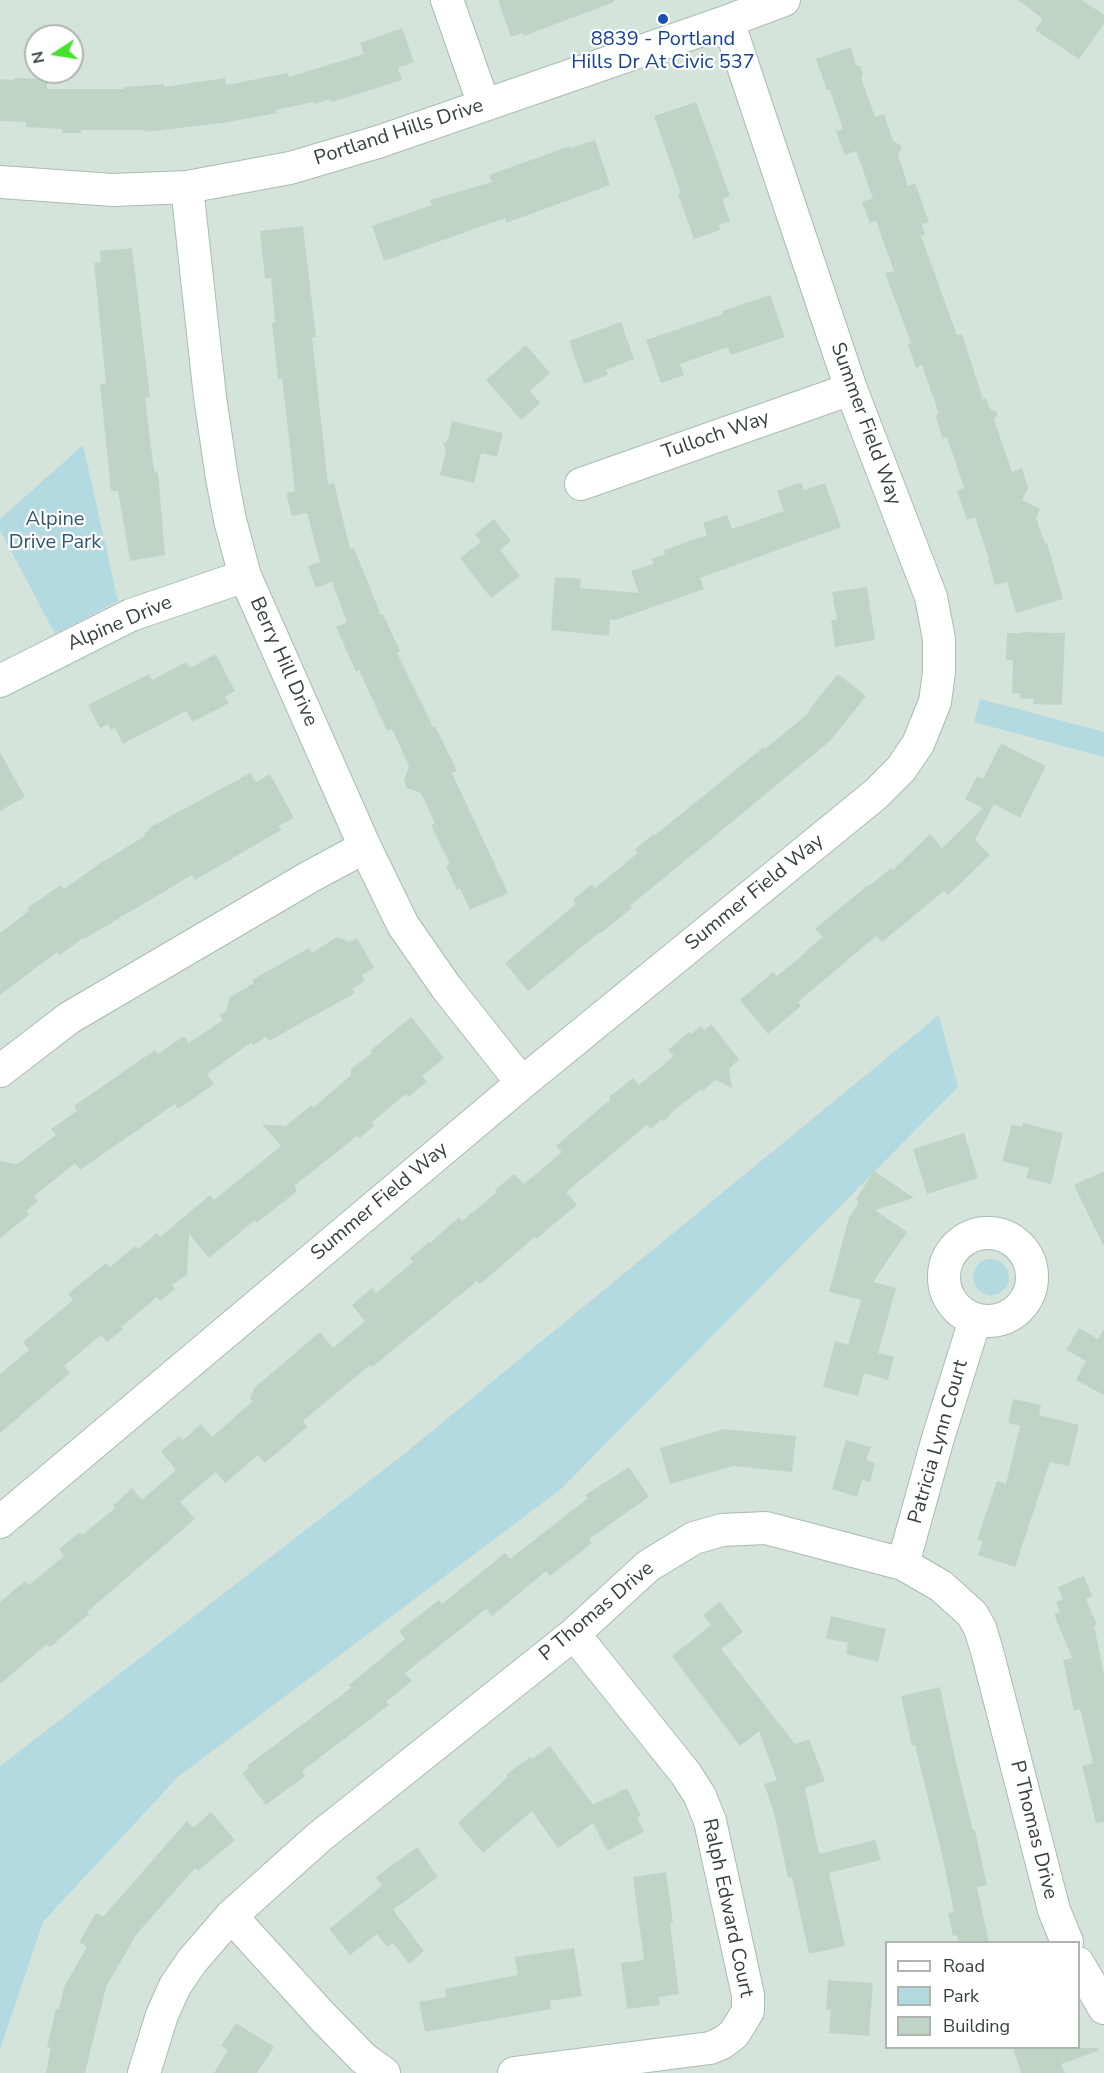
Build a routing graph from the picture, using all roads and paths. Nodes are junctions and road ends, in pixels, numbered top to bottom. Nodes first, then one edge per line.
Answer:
1 (447, 0) edge
2 (784, 0) edge
3 (728, 21) junction
4 (484, 105) junction
5 (0, 182) edge
6 (187, 188) junction
7 (850, 388) junction
8 (581, 484) dead end
9 (244, 576) junction
10 (0, 681) edge
11 (365, 847) junction
12 (0, 1071) edge
13 (522, 1083) junction
14 (975, 1320) dead end
15 (0, 1522) edge
16 (903, 1564) junction
17 (574, 1634) junction
18 (231, 1916) junction
19 (1067, 1941) edge
20 (1080, 1966) edge
21 (1104, 2008) edge
22 (144, 2073) edge
23 (384, 2073) edge
24 (514, 2073) edge

1 - 4 street
2 - 3 street, Portland Hills Drive
3 - 4 street, Portland Hills Drive
3 - 7 street, Summer Field Way
4 - 6 street, Portland Hills Drive
5 - 6 street, Portland Hills Drive
6 - 9 street, Berry Hill Drive
7 - 8 street, Tulloch Way
7 - 13 street, Summer Field Way
9 - 10 street, Alpine Drive
9 - 11 street, Berry Hill Drive
11 - 12 street
11 - 13 street, Berry Hill Drive
13 - 15 street, Summer Field Way
14 - 16 street, Patricia Lynn Court
16 - 17 street, P Thomas Drive
16 - 19 street, P Thomas Drive
17 - 18 street, P Thomas Drive
17 - 24 street, Ralph Edward Court
18 - 22 street, P Thomas Drive
18 - 23 street
20 - 21 street

